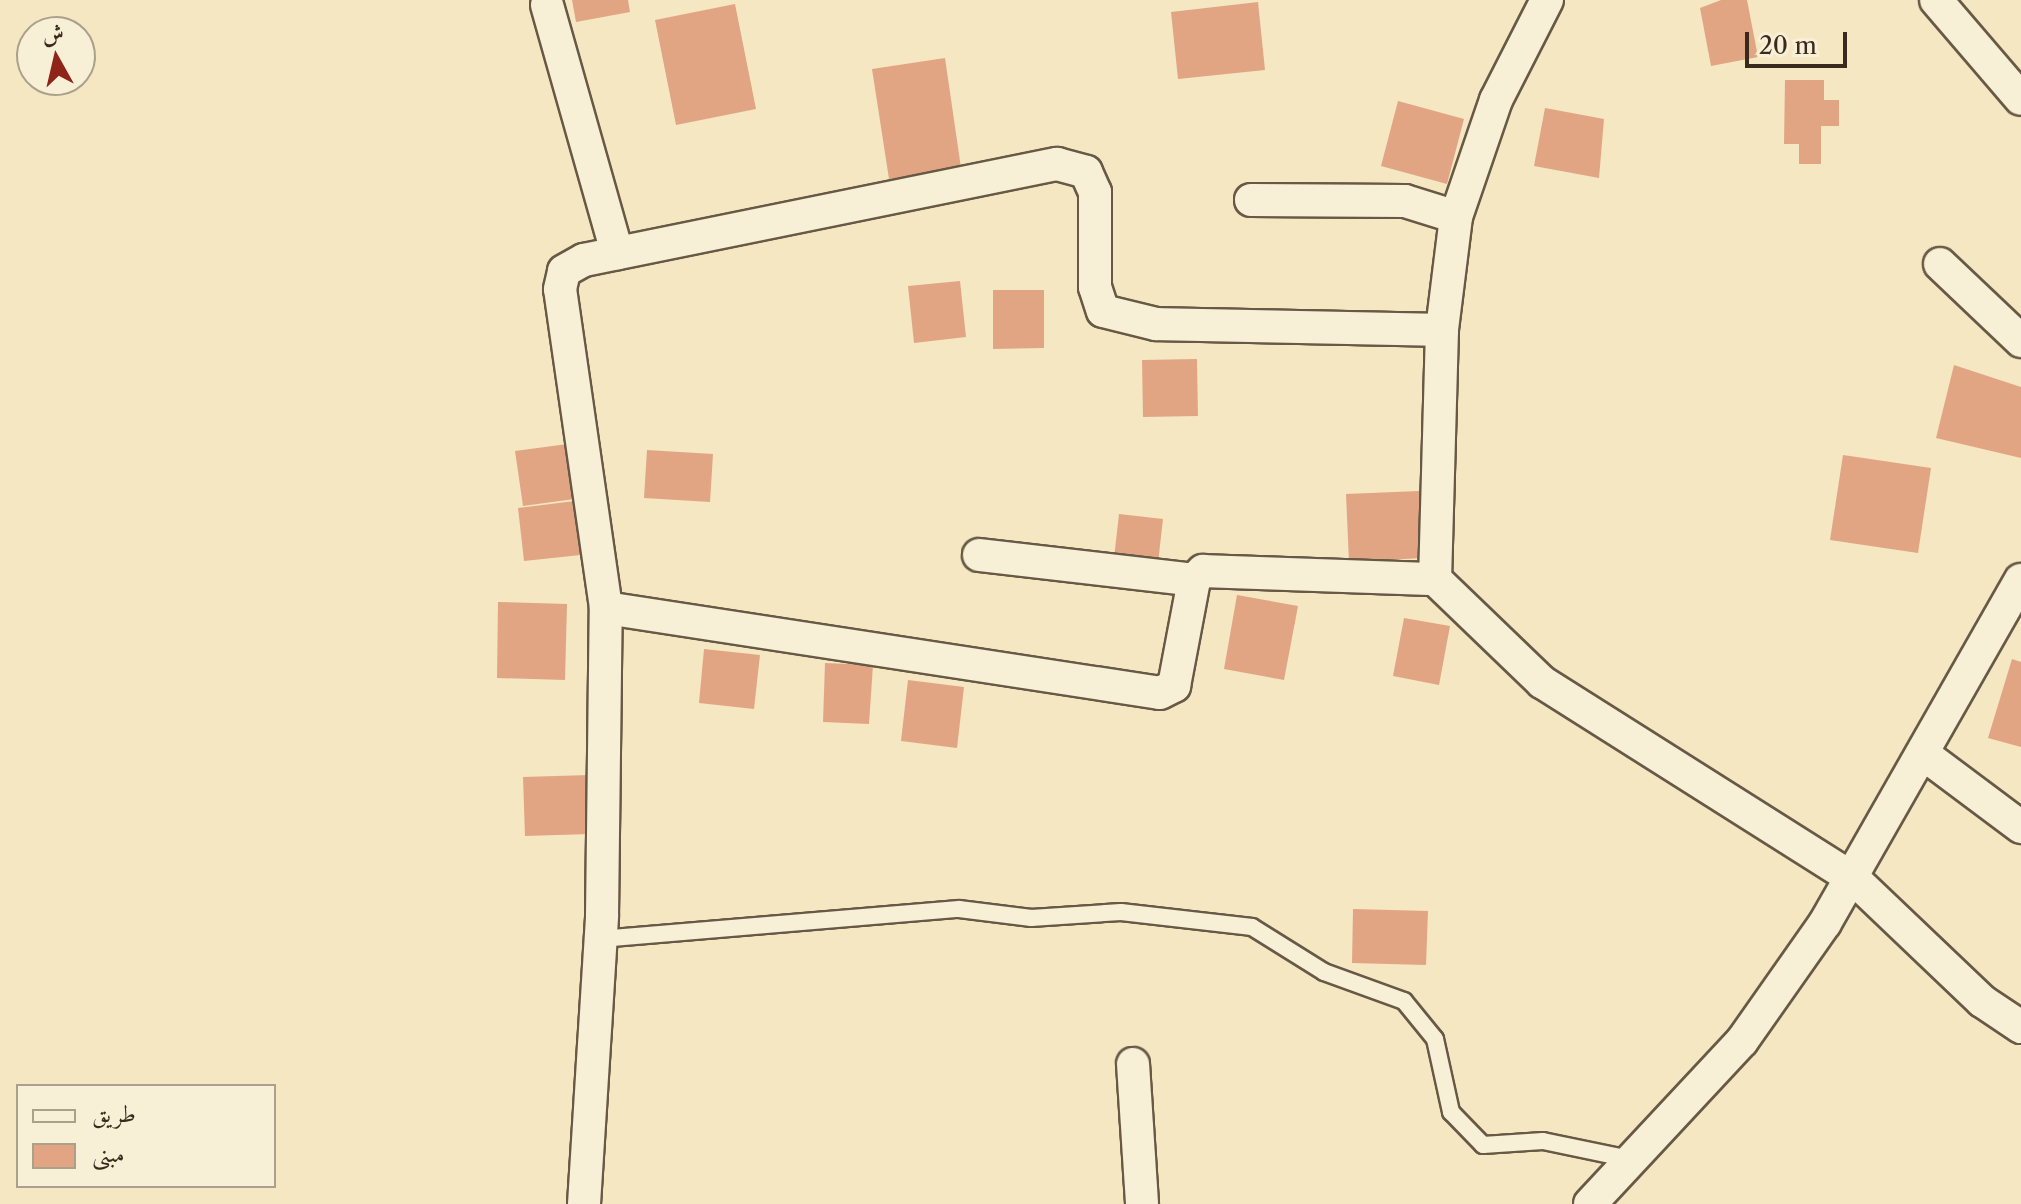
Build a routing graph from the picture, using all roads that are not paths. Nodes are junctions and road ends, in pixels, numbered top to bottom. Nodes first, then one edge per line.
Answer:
1 (1547, 0) edge
2 (1936, 0) edge
3 (547, 5) dead end
4 (2021, 99) edge
5 (1251, 200) dead end
6 (1456, 217) junction
7 (617, 253) junction
8 (1940, 264) dead end
9 (1442, 330) junction
10 (2021, 341) edge
11 (979, 555) dead end
12 (1435, 579) junction
13 (1194, 580) junction
14 (2021, 580) edge
15 (606, 608) junction
16 (1926, 756) junction
17 (2021, 827) edge
18 (1854, 879) junction
19 (600, 939) junction
20 (2021, 1027) edge
21 (1133, 1064) dead end
22 (1636, 1160) junction
23 (584, 1204) edge
24 (1142, 1204) edge
25 (1590, 1204) edge

1 - 6 street
2 - 4 street
3 - 7 street
5 - 6 street
6 - 9 street
7 - 9 street
7 - 15 street
8 - 10 street
9 - 12 street
11 - 13 street
12 - 13 street
12 - 18 street
13 - 15 street
14 - 16 street
15 - 19 street
16 - 17 street
16 - 18 street
18 - 20 street
18 - 22 street
19 - 22 lane
19 - 23 street
21 - 24 street
22 - 25 street

